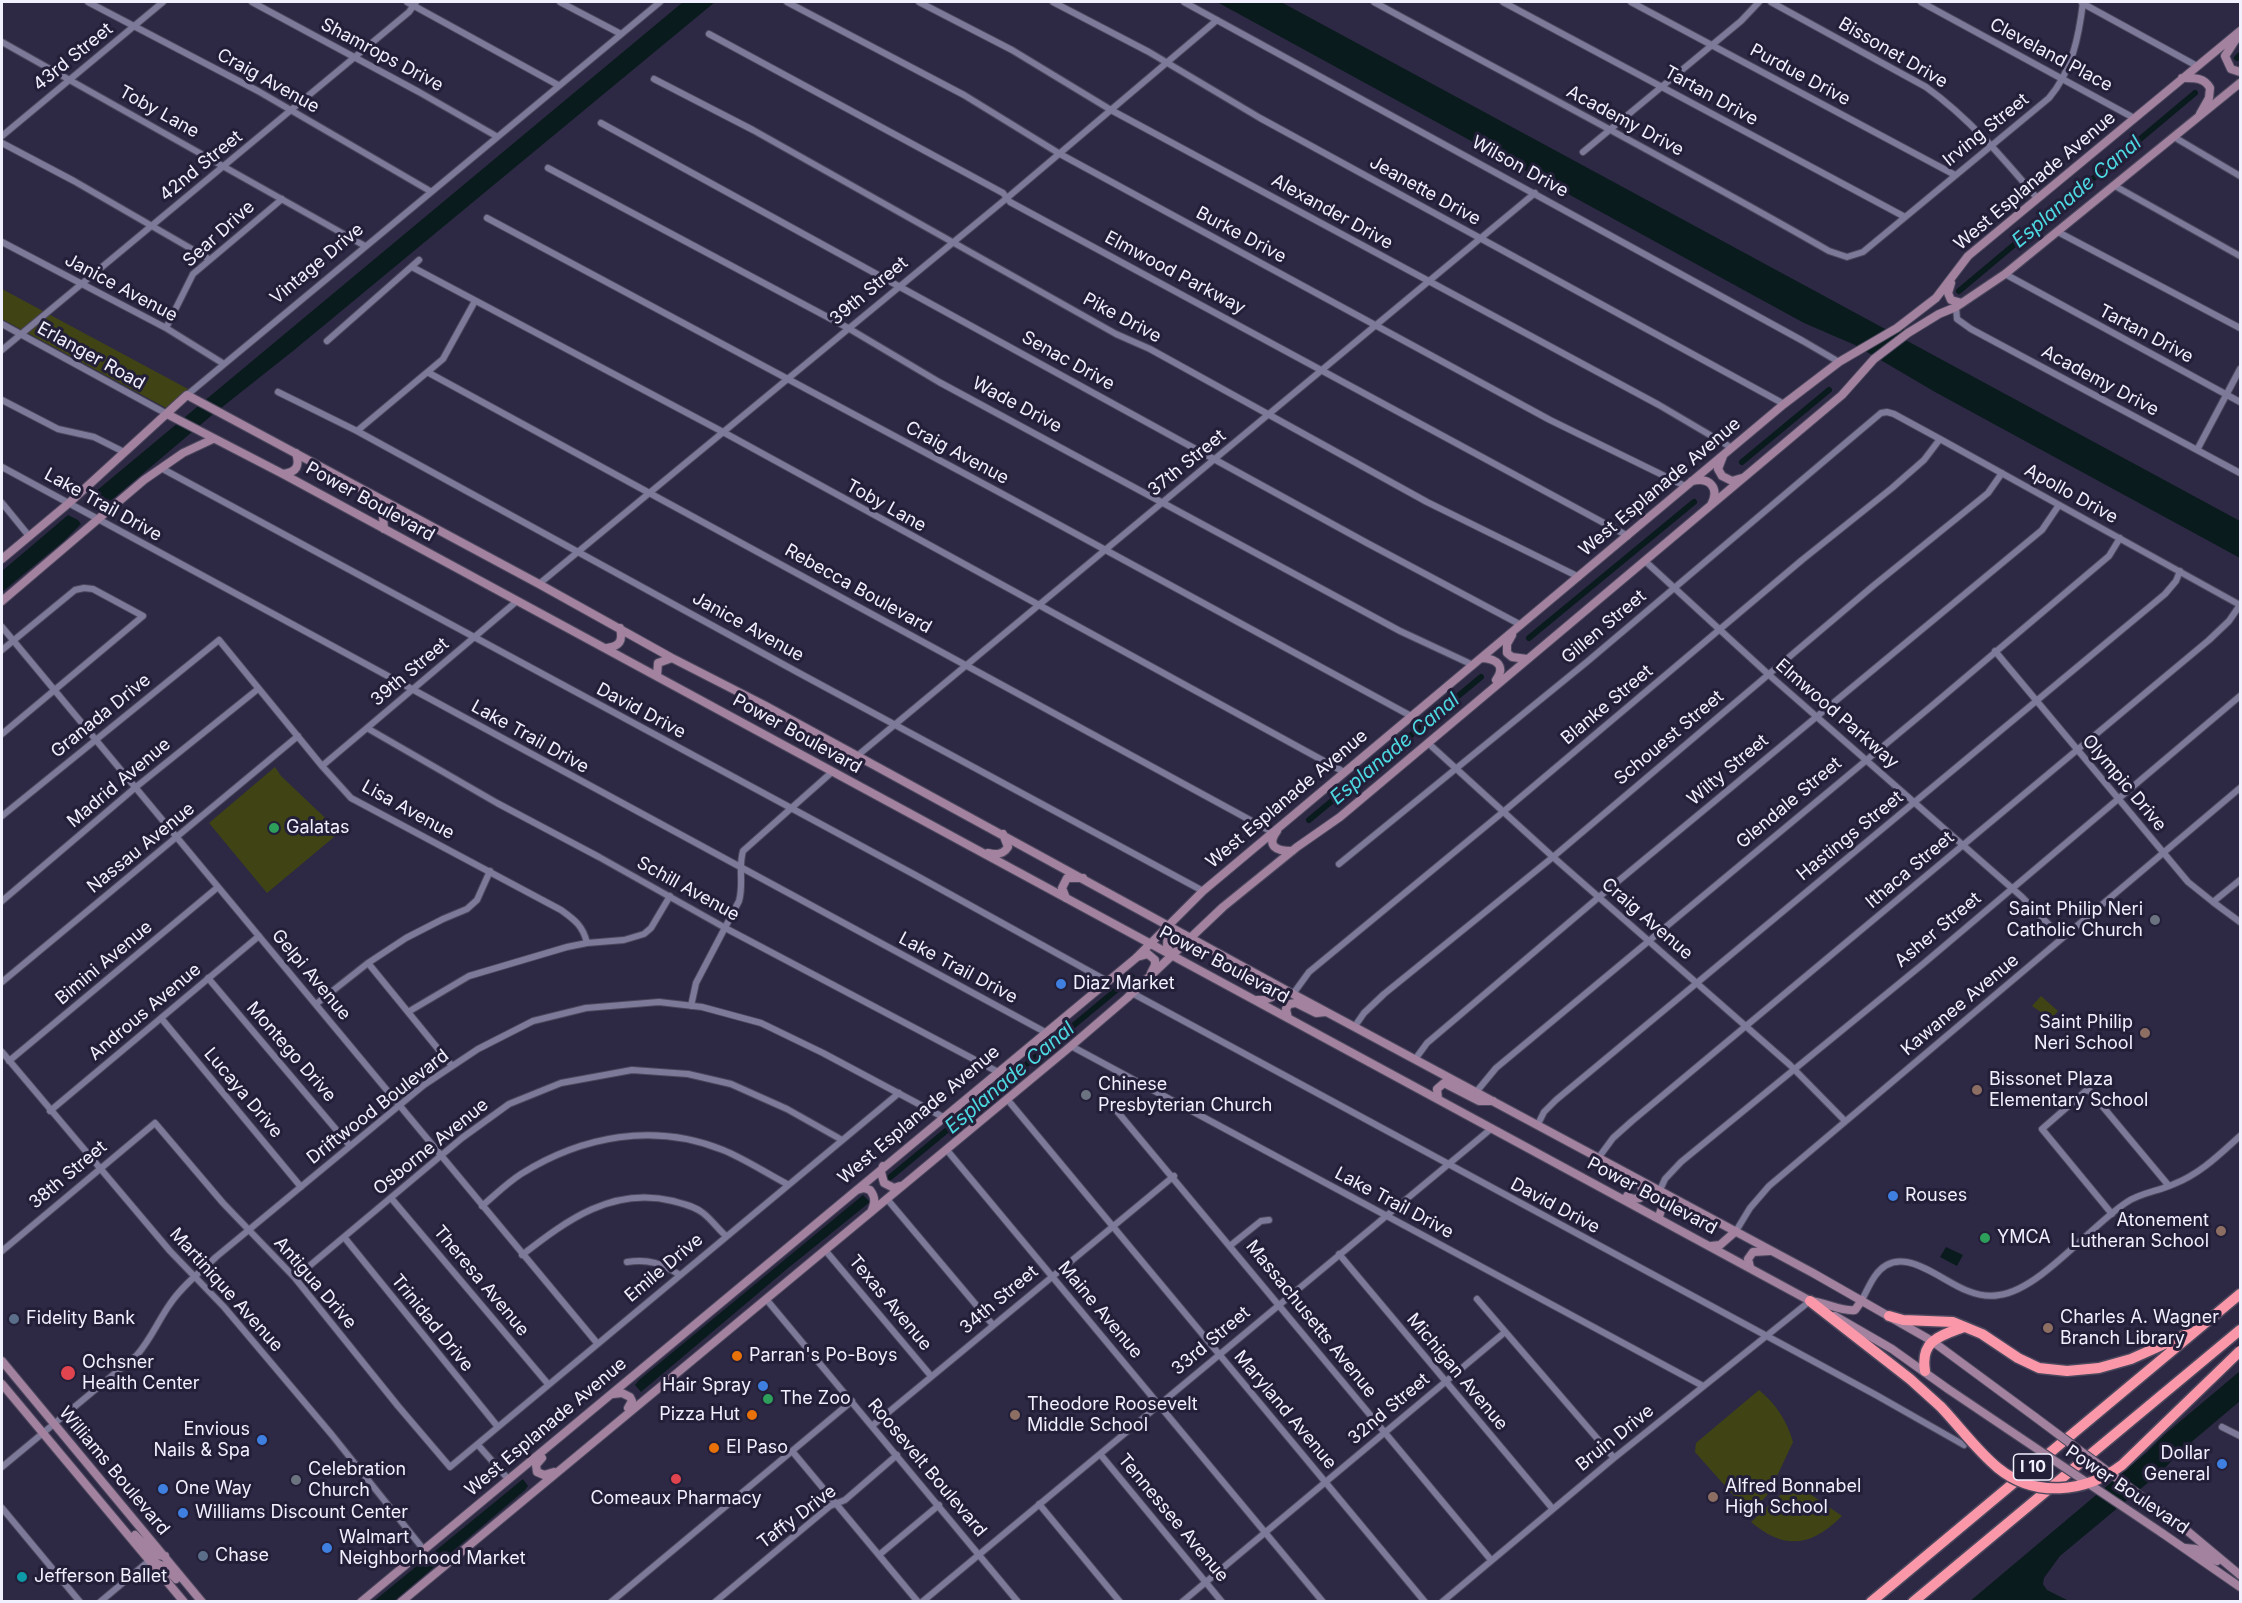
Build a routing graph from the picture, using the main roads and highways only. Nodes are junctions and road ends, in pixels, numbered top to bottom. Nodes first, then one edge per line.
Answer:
1 (2241, 33) edge
2 (2241, 72) edge
3 (2182, 78) junction
4 (2240, 85) edge
5 (2196, 119) junction
6 (1954, 274) junction
7 (1959, 305) junction
8 (187, 395) joint
9 (170, 416) junction
10 (213, 439) junction
11 (296, 453) junction
12 (1723, 455) junction
13 (283, 474) junction
14 (1746, 477) junction
15 (1689, 484) junction
16 (1709, 508) junction
17 (400, 510) junction
18 (384, 529) junction
19 (2, 560) edge
20 (2, 601) edge
21 (1518, 627) junction
22 (620, 628) junction
23 (606, 648) junction
24 (1482, 657) junction
25 (672, 658) junction
26 (1527, 660) junction
27 (657, 676) junction
28 (1489, 691) junction
29 (1283, 823) junction
30 (1003, 834) junction
31 (976, 849) junction
32 (1292, 851) junction
33 (1083, 878) junction
34 (1066, 898) junction
35 (1168, 925) junction
36 (1191, 938) junction
37 (1149, 944) junction
38 (1172, 955) junction
39 (1136, 958) junction
40 (1148, 978) junction
41 (1268, 980) junction
42 (1253, 999) junction
43 (1327, 1012) junction
44 (1288, 1018) junction
45 (1438, 1099) junction
46 (1494, 1101) junction
47 (884, 1166) junction
48 (1632, 1175) junction
49 (903, 1185) junction
50 (853, 1191) junction
51 (1614, 1194) junction
52 (1684, 1203) junction
53 (871, 1212) junction
54 (1659, 1218) junction
55 (1736, 1231) junction
56 (1711, 1246) junction
57 (1773, 1251) junction
58 (1750, 1267) junction
59 (1844, 1291) junction
60 (2241, 1294) edge
61 (1862, 1300) junction
62 (1810, 1301) junction
63 (1834, 1306) junction
64 (1889, 1316) junction
65 (1965, 1327) junction
66 (2241, 1330) edge
67 (2195, 1332) junction
68 (1932, 1341) junction
69 (2241, 1351) edge
70 (2, 1361) edge
71 (1925, 1371) junction
72 (2, 1384) edge
73 (612, 1394) junction
74 (577, 1422) junction
75 (611, 1426) junction
76 (559, 1469) junction
77 (120, 1525) junction
78 (2185, 1548) junction
79 (165, 1556) junction
80 (150, 1560) junction
81 (2223, 1561) junction
82 (2241, 1575) edge
83 (2241, 1587) edge
84 (200, 1599) edge
85 (184, 1602) edge
86 (361, 1602) edge
87 (401, 1602) edge
88 (1871, 1602) edge
89 (1913, 1602) edge

1 - 2 main road
1 - 3 main road, West Esplanade Avenue
3 - 5 main road
3 - 6 main road, West Esplanade Avenue
4 - 5 main road
5 - 7 main road
6 - 7 main road
6 - 12 main road, West Esplanade Avenue
7 - 14 main road
8 - 9 main road, Vintage Drive
8 - 11 main road, Power Boulevard
9 - 10 main road, Power Boulevard
9 - 19 main road, Vintage Drive
10 - 13 main road, Power Boulevard
10 - 20 main road
11 - 13 main road
11 - 17 main road, Power Boulevard
12 - 14 main road
12 - 15 main road, West Esplanade Avenue
13 - 18 main road, Power Boulevard
14 - 16 main road
15 - 16 main road
15 - 21 main road, West Esplanade Avenue
16 - 26 main road
17 - 18 main road
17 - 22 main road, Power Boulevard
18 - 23 main road, Power Boulevard
21 - 24 main road, West Esplanade Avenue
21 - 26 main road
22 - 23 main road
22 - 25 main road, Power Boulevard
23 - 27 main road, Power Boulevard
24 - 28 main road
24 - 29 main road, West Esplanade Avenue
25 - 27 main road
25 - 30 main road, Power Boulevard
26 - 28 main road
27 - 31 main road, Power Boulevard
28 - 32 main road
29 - 32 main road
29 - 35 main road, West Esplanade Avenue
30 - 31 main road
30 - 33 main road, Power Boulevard
31 - 34 main road, Power Boulevard
32 - 36 main road
33 - 34 main road
33 - 35 main road, Power Boulevard
34 - 37 main road, Power Boulevard
35 - 36 main road, Power Boulevard
35 - 37 main road, West Esplanade Avenue
35 - 38 main road
36 - 38 main road
36 - 41 main road, Power Boulevard
37 - 38 main road, Power Boulevard
37 - 39 main road, West Esplanade Avenue
38 - 40 main road
38 - 42 main road, Power Boulevard
39 - 40 main road
39 - 47 main road, West Esplanade Avenue
40 - 49 main road
41 - 42 main road
41 - 43 main road, Power Boulevard
42 - 44 main road, Power Boulevard
43 - 44 main road
43 - 46 main road, Power Boulevard
44 - 45 main road, Power Boulevard
45 - 46 main road
45 - 51 main road, Power Boulevard
46 - 48 main road, Power Boulevard
47 - 49 main road
47 - 50 main road, West Esplanade Avenue
48 - 51 main road
48 - 52 main road, Power Boulevard
49 - 53 main road
50 - 53 main road
50 - 73 main road, West Esplanade Avenue
51 - 54 main road, Power Boulevard
52 - 54 main road
52 - 55 main road, Power Boulevard
53 - 75 main road
54 - 56 main road, Power Boulevard
55 - 56 main road
55 - 57 main road, Power Boulevard
56 - 58 main road, Power Boulevard
57 - 58 main road
57 - 59 main road, Power Boulevard
58 - 62 main road, Power Boulevard
59 - 61 main road, Power Boulevard
59 - 63 main road
60 - 67 highway, I 10
61 - 63 main road
61 - 64 main road, Power Boulevard
62 - 63 main road
62 - 69 highway, bridge
62 - 71 main road, Power Boulevard
64 - 65 highway
64 - 68 main road, Power Boulevard
65 - 67 highway
65 - 68 highway
66 - 89 highway, I 10
67 - 88 highway, I 10
68 - 71 highway
68 - 81 main road, Power Boulevard, bridge
70 - 79 main road, Williams Boulevard
71 - 78 main road, Power Boulevard, bridge
72 - 77 main road, Williams Boulevard
73 - 74 main road, West Esplanade Avenue
73 - 75 main road
74 - 76 main road
74 - 86 main road, West Esplanade Avenue
75 - 76 main road
76 - 87 main road
77 - 79 main road
77 - 80 main road, Williams Boulevard
78 - 81 main road
78 - 83 main road, Power Boulevard
79 - 84 main road, Williams Boulevard
80 - 84 main road
80 - 85 main road, Williams Boulevard
81 - 82 main road, Power Boulevard

